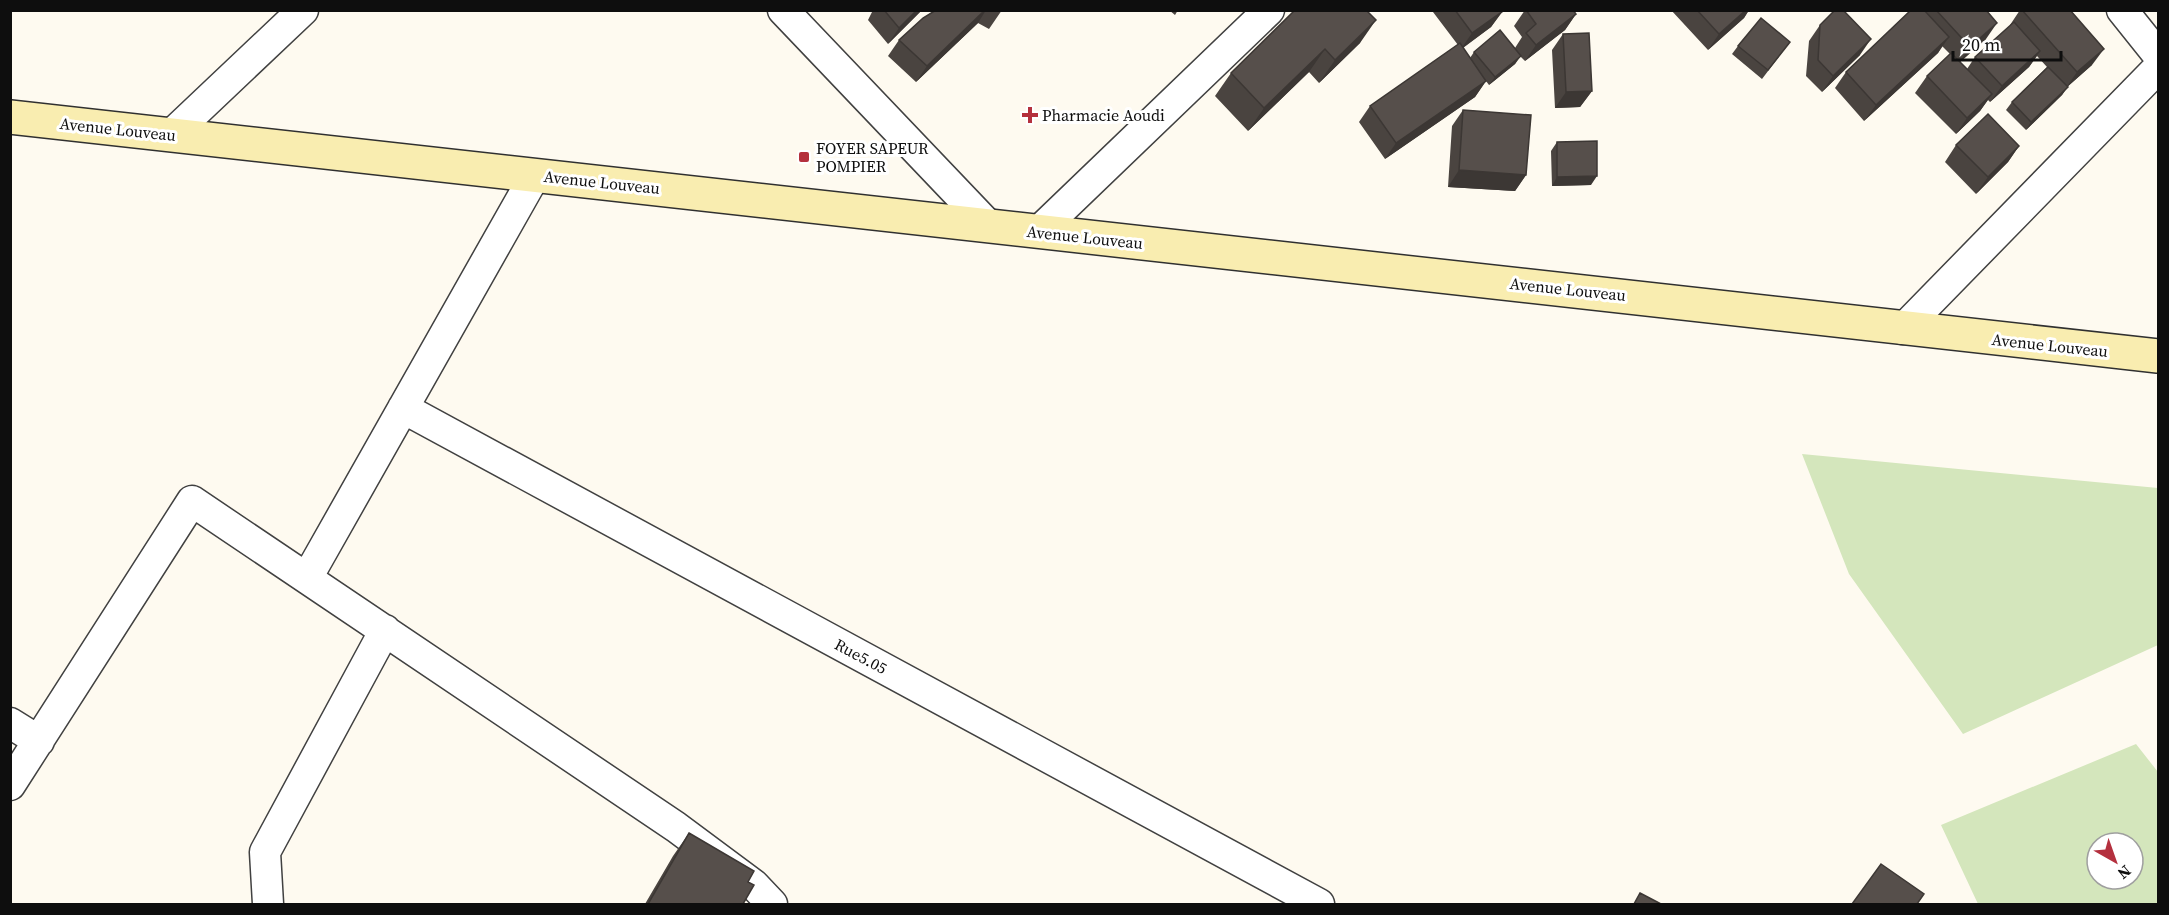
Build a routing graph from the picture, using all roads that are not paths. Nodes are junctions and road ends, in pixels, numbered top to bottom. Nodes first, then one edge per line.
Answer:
1 (303, 10) edge
2 (783, 10) edge
3 (1269, 10) edge
4 (2122, 10) edge
5 (2158, 55) edge
6 (2158, 68) edge
7 (10, 117) edge
8 (171, 135) junction
9 (535, 175) junction
10 (988, 225) junction
11 (1038, 232) junction
12 (1903, 329) junction
13 (2158, 356) edge
14 (403, 408) junction
15 (307, 578) junction
16 (385, 630) junction
17 (10, 723) edge
18 (39, 741) junction
19 (10, 785) edge
20 (268, 904) edge
21 (772, 904) edge
22 (1318, 904) edge

1 - 8 street
2 - 10 street
3 - 11 street
4 - 5 street
6 - 12 street
7 - 8 main road, Avenue Louveau
8 - 9 main road, Avenue Louveau
9 - 10 main road, Avenue Louveau
9 - 14 street
10 - 11 main road, Avenue Louveau
11 - 12 main road, Avenue Louveau
12 - 13 main road, Avenue Louveau
14 - 15 street
14 - 22 street, Rue5.05
15 - 16 street
15 - 18 street
16 - 20 street
16 - 21 street
17 - 18 street
18 - 19 street

